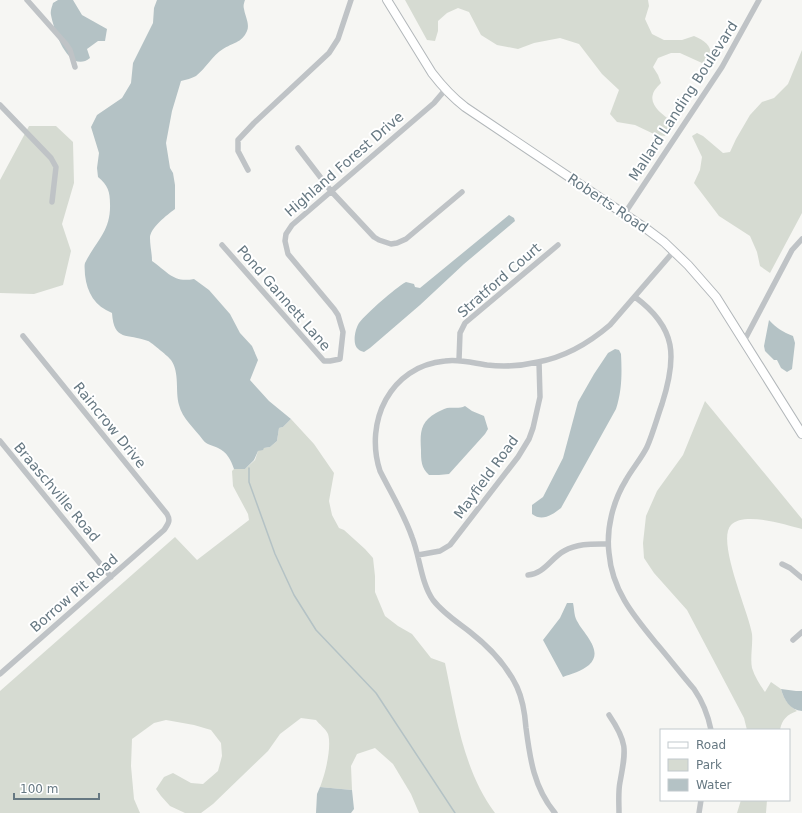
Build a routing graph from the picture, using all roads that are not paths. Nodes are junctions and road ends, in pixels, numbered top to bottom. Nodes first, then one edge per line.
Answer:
1 (27, 0) edge
2 (351, 0) edge
3 (387, 0) edge
4 (759, 0) edge
5 (75, 67) dead end
6 (445, 90) junction
7 (0, 104) edge
8 (298, 148) dead end
9 (248, 170) dead end
10 (331, 191) junction
11 (462, 192) dead end
12 (52, 202) dead end
13 (625, 213) junction
14 (802, 239) edge
15 (222, 245) dead end
16 (558, 245) dead end
17 (674, 251) junction
18 (635, 297) junction
19 (23, 336) dead end
20 (744, 341) junction
21 (459, 360) junction
22 (330, 361) joint
23 (539, 362) junction
24 (802, 434) edge
25 (0, 441) edge
26 (164, 530) joint
27 (608, 544) junction
28 (418, 555) junction
29 (782, 564) dead end
30 (528, 575) dead end
31 (111, 577) junction
32 (802, 578) edge
33 (802, 632) edge
34 (793, 640) dead end
35 (0, 674) edge
36 (608, 715) dead end
37 (711, 729) edge
38 (702, 801) edge
39 (555, 813) edge
40 (619, 813) edge
41 (699, 813) edge

1 - 5 street
2 - 9 street
3 - 6 main road, Roberts Road
4 - 13 street, Mallard Landing Boulevard
6 - 10 street, Highland Forest Drive
6 - 13 main road, Roberts Road
7 - 12 street
8 - 10 street
10 - 11 street
10 - 22 street, Highland Forest Drive
13 - 17 main road, Roberts Road
14 - 20 street
15 - 22 street, Pond Gannett Lane
16 - 21 street, Stratford Court
17 - 18 street
17 - 20 main road, Roberts Road
18 - 23 street
18 - 27 street
19 - 26 street, Raincrow Drive
20 - 24 main road, Roberts Road
21 - 23 street
21 - 28 street
23 - 28 street, Mayfield Road
25 - 31 street, Braaschville Road
26 - 31 street, Borrow Pit Road
27 - 30 street
27 - 37 street
28 - 39 street
29 - 32 street
31 - 35 street, Borrow Pit Road
33 - 34 street
36 - 40 street
38 - 41 street

